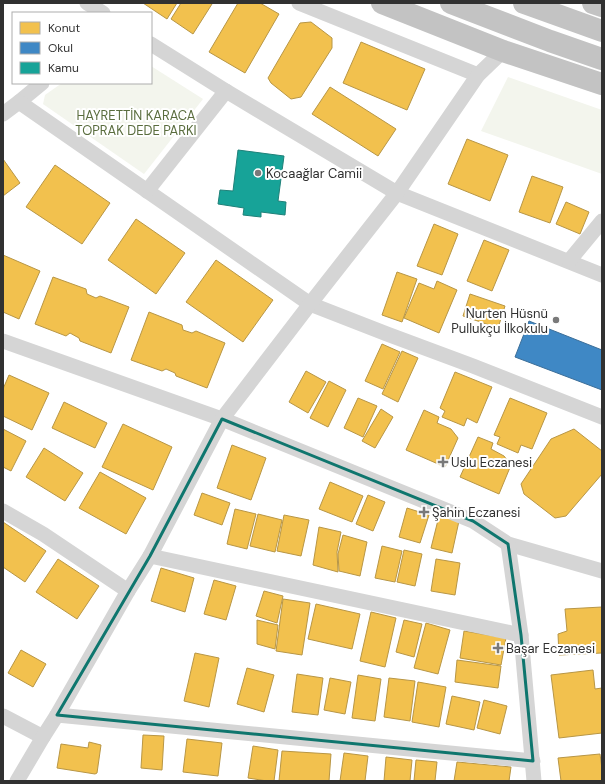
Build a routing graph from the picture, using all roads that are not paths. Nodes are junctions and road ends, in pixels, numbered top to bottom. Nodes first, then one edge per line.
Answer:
1 (87, 3) edge
2 (299, 3) edge
3 (382, 3) edge
4 (451, 3) edge
5 (524, 3) edge
6 (593, 3) edge
7 (602, 6) edge
8 (100, 12) edge
9 (602, 31) edge
10 (152, 45) edge
11 (503, 51) junction
12 (602, 59) edge
13 (478, 75) junction
14 (41, 84) edge
15 (602, 84) edge
16 (226, 91) junction
17 (19, 102) junction
18 (3, 114) edge
19 (147, 191) junction
20 (397, 193) junction
21 (602, 221) edge
22 (569, 261) junction
23 (602, 275) edge
24 (310, 304) junction
25 (3, 341) edge
26 (602, 417) edge
27 (222, 419) junction
28 (3, 511) edge
29 (508, 544) junction
30 (150, 556) junction
31 (602, 571) edge
32 (128, 591) junction
33 (521, 635) junction
34 (57, 715) junction
35 (3, 716) edge
36 (43, 737) junction
37 (533, 761) junction
38 (17, 781) edge
39 (534, 781) edge

1 - 8 street
2 - 13 street
3 - 11 highway
4 - 12 highway
5 - 9 highway
6 - 7 highway
10 - 16 street
11 - 13 street
11 - 15 highway
13 - 20 street
14 - 17 street
16 - 19 street
16 - 20 street
17 - 18 street
17 - 19 street
19 - 24 street
20 - 22 street
20 - 24 street
21 - 22 street
22 - 23 street
24 - 26 street
24 - 27 street
25 - 27 street
27 - 29 street
27 - 30 street
28 - 32 street
29 - 31 street
29 - 33 street
30 - 32 street
30 - 33 street
32 - 34 street
33 - 37 street
34 - 36 street
34 - 37 street
35 - 36 street
36 - 38 street
37 - 39 street

